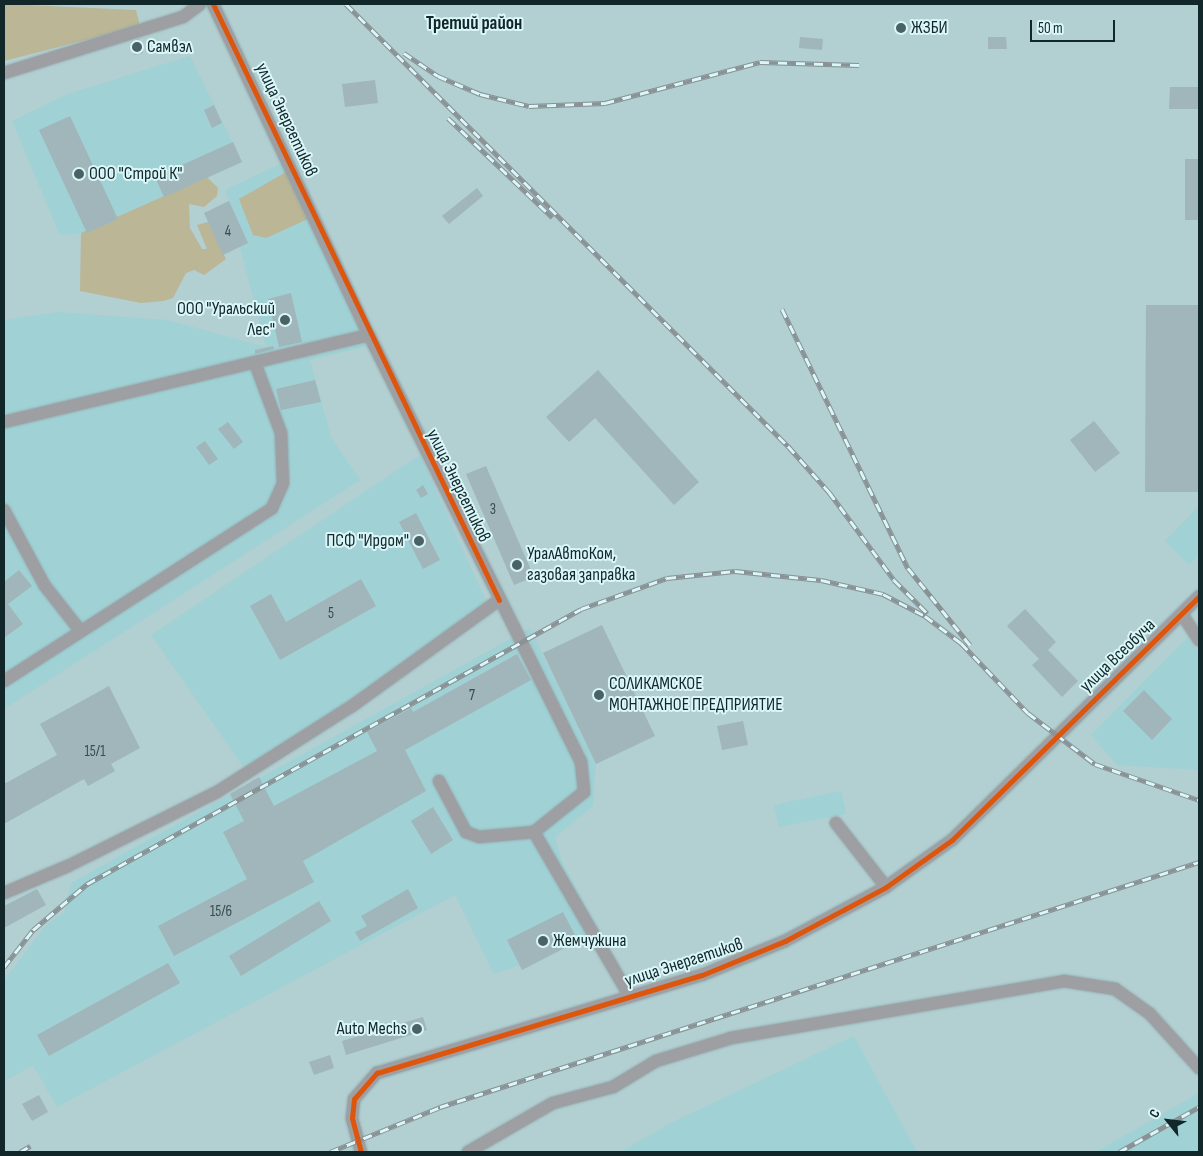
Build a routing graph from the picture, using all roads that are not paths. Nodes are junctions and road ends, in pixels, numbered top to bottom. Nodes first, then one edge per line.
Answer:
1 (200, 4) edge
2 (213, 4) edge
3 (4, 73) edge
4 (369, 335) junction
5 (255, 363) junction
6 (4, 422) edge
7 (4, 510) edge
8 (1199, 596) edge
9 (499, 600) junction
10 (1182, 614) junction
11 (80, 629) junction
12 (1199, 640) edge
13 (4, 681) edge
14 (1056, 737) joint
15 (439, 781) dead end
16 (836, 823) dead end
17 (534, 832) junction
18 (886, 888) junction
19 (4, 893) edge
20 (629, 995) junction
21 (1199, 1068) edge
22 (362, 1152) edge
23 (468, 1152) edge

1 - 3 street
2 - 4 street, улица Энергетиков
4 - 5 street
4 - 9 street, улица Энергетиков
5 - 6 street
5 - 11 street
7 - 11 street
8 - 10 street, улица Всеобуча
9 - 17 street, улица Энергетиков
9 - 19 street
10 - 12 street
10 - 14 street, улица Всеобуча
11 - 13 street
14 - 18 street, улица Энергетиков
15 - 17 street
16 - 18 street
17 - 20 street
18 - 20 street, улица Энергетиков
20 - 22 street, улица Энергетиков
21 - 23 street

